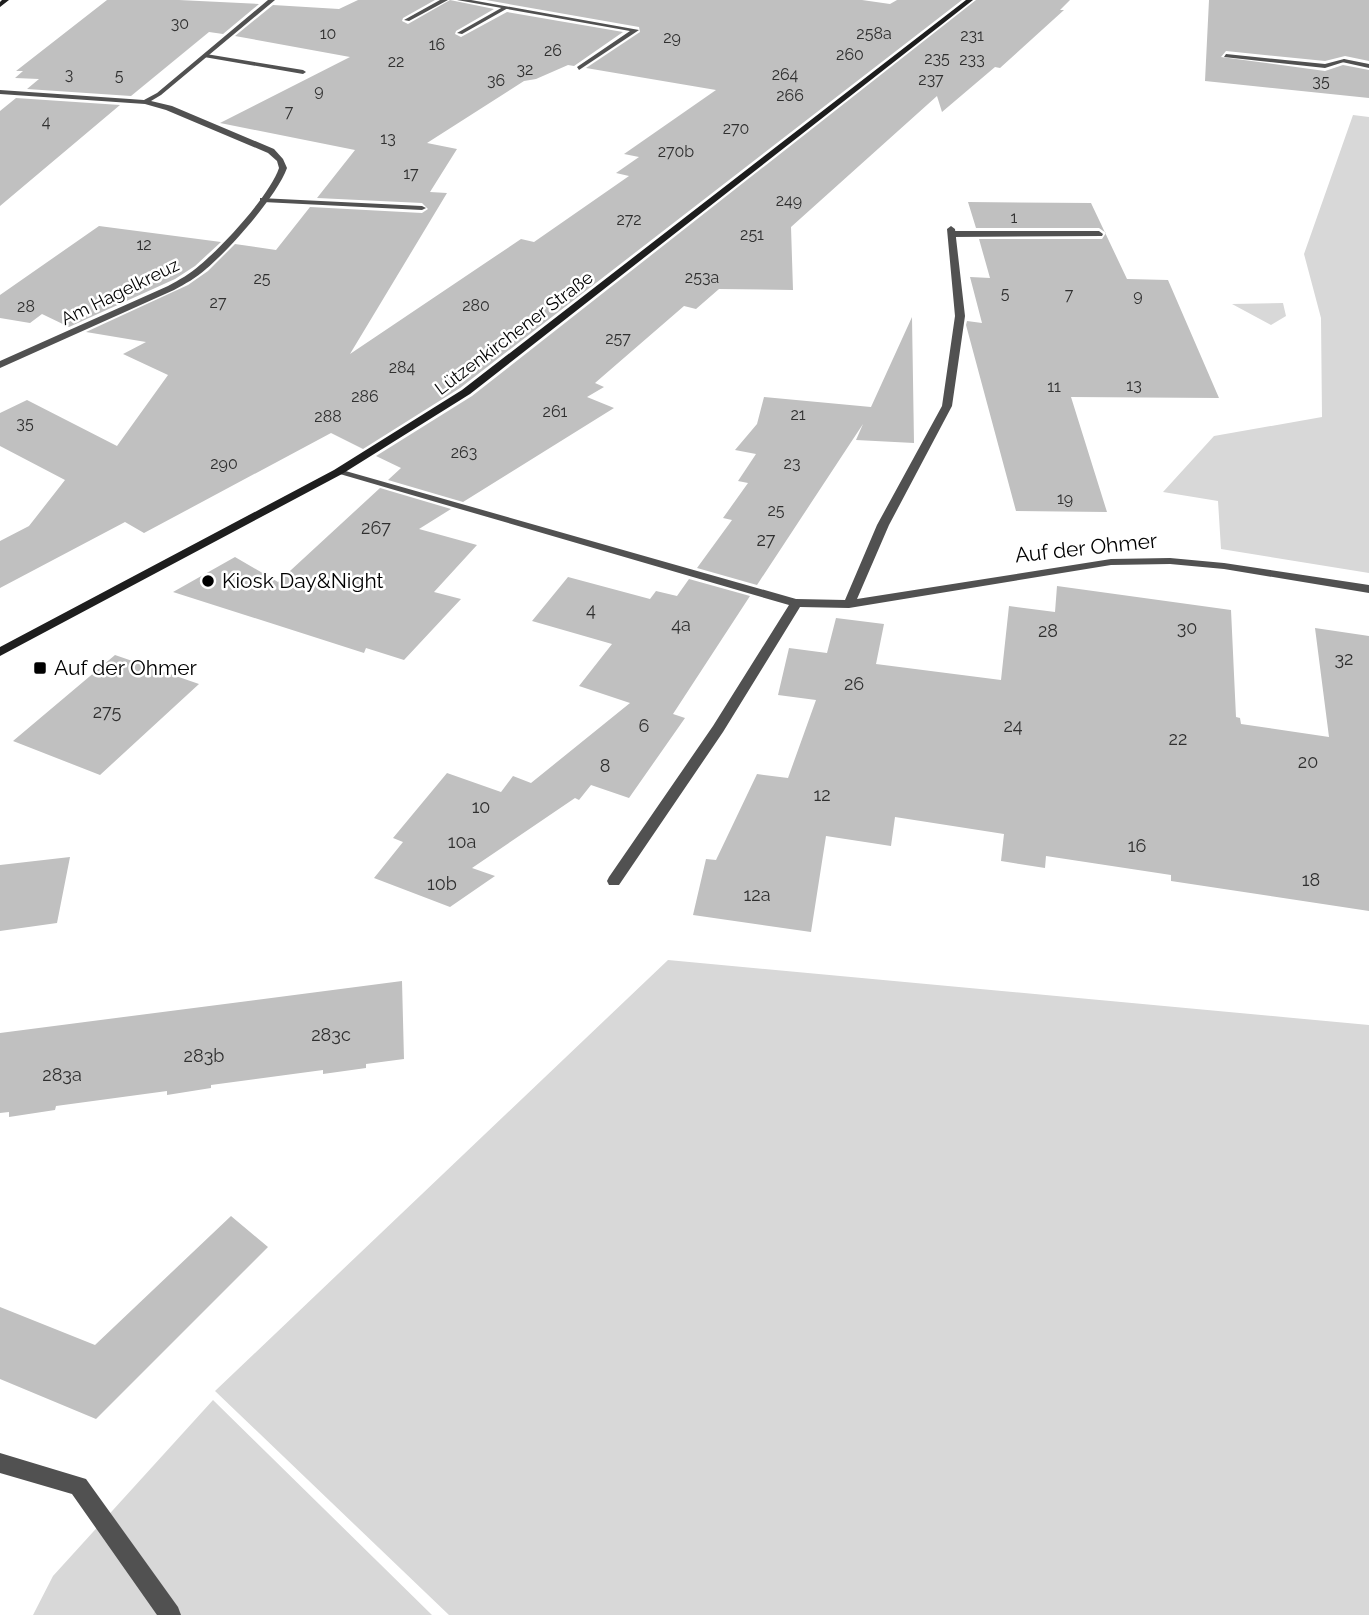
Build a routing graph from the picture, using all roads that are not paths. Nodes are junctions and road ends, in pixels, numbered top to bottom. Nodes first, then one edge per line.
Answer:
1 (6, 0) edge
2 (272, 0) edge
3 (445, 0) edge
4 (460, 0) edge
5 (970, 0) edge
6 (0, 5) edge
7 (505, 8) junction
8 (407, 20) dead end
9 (460, 33) dead end
10 (206, 56) junction
11 (1226, 56) dead end
12 (1369, 66) edge
13 (579, 68) dead end
14 (303, 72) dead end
15 (0, 92) edge
16 (145, 102) junction
17 (263, 201) junction
18 (422, 208) dead end
19 (1099, 234) dead end
20 (0, 365) edge
21 (338, 472) junction
22 (1369, 589) edge
23 (796, 603) junction
24 (849, 604) junction
25 (0, 652) edge
26 (614, 881) dead end
27 (0, 1463) edge
28 (170, 1615) edge

1 - 6 main road
2 - 10 street
3 - 8 street
4 - 7 street
5 - 21 main road, Lützenkirchener Straße
7 - 9 street
7 - 13 street
10 - 14 street
10 - 16 street
11 - 12 street
15 - 16 street, Am Hagelkreuz
16 - 17 street, Am Hagelkreuz
17 - 18 street
17 - 20 street, Am Hagelkreuz
19 - 24 street
21 - 23 street, Auf der Ohmer
21 - 25 main road, Lützenkirchener Straße
22 - 24 street, Auf der Ohmer
23 - 24 street, Auf der Ohmer
23 - 26 street
27 - 28 street

